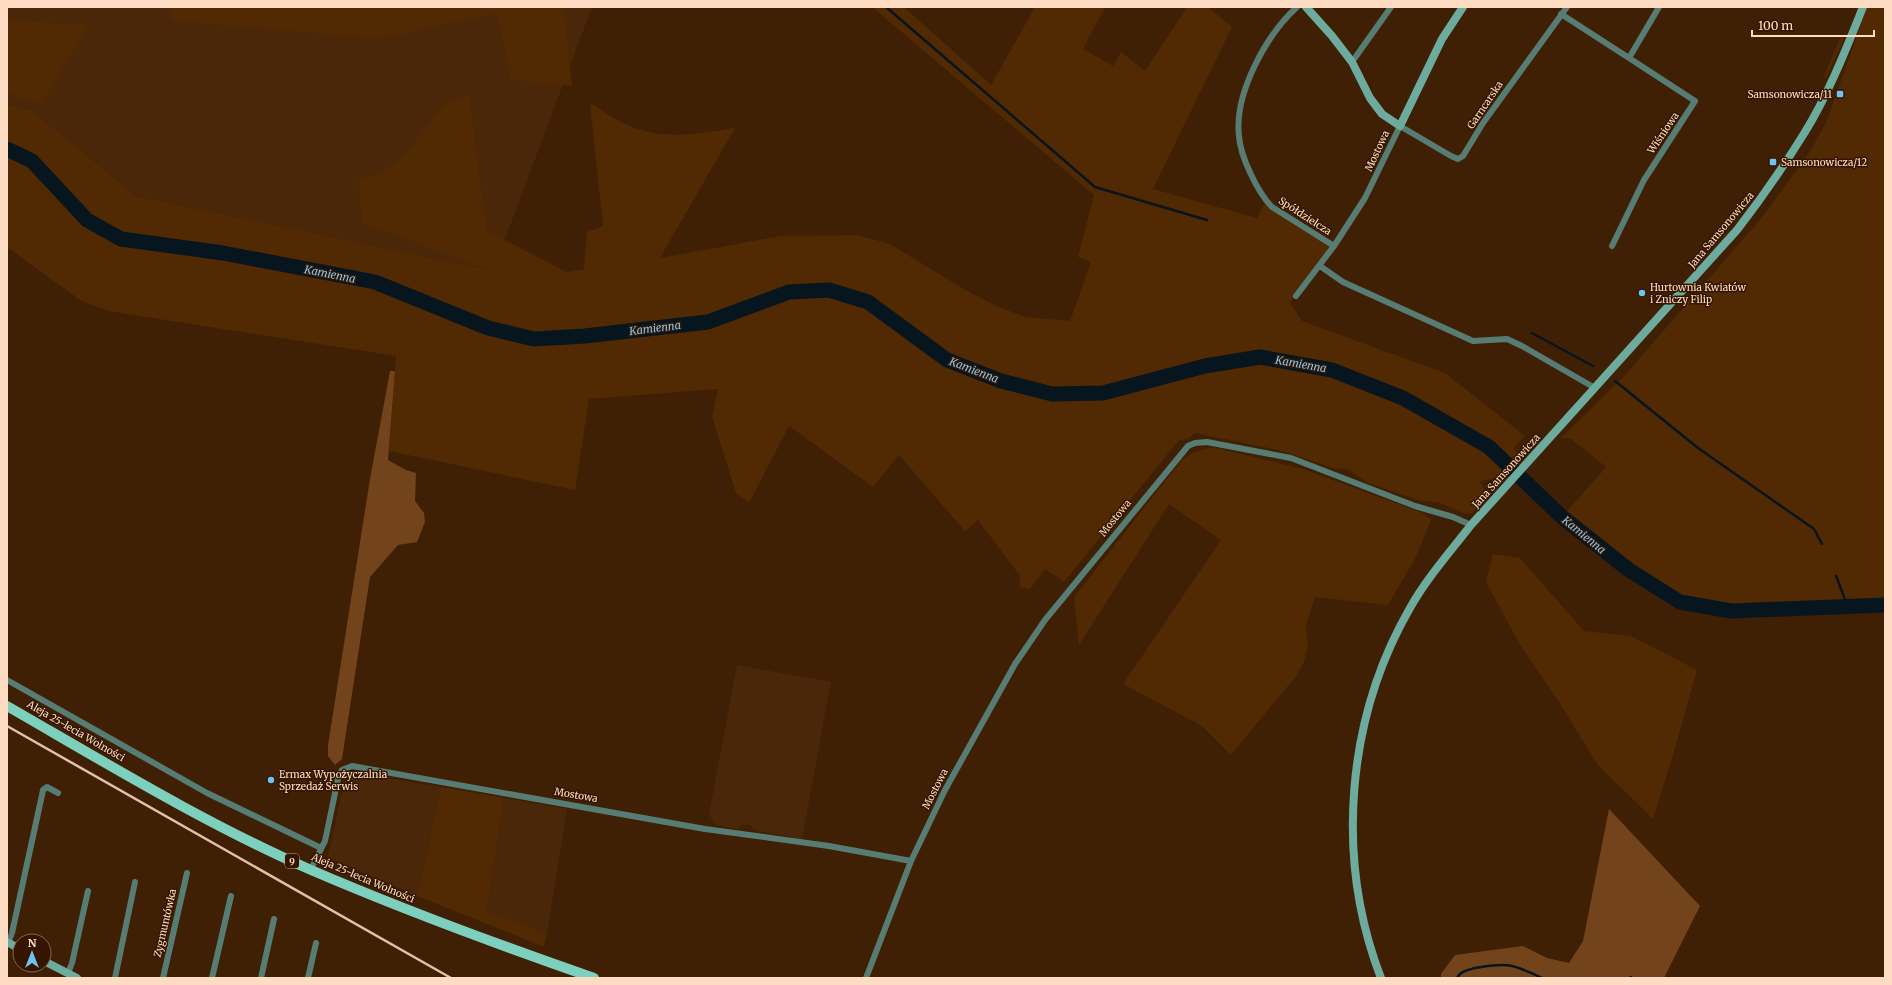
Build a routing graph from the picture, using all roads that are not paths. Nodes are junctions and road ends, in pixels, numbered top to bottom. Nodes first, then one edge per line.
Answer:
1 (1297, 7) edge
2 (1306, 7) edge
3 (1391, 7) edge
4 (1463, 7) edge
5 (1567, 7) edge
6 (1659, 7) edge
7 (1863, 7) edge
8 (1561, 14) junction
9 (1630, 58) junction
10 (1352, 62) junction
11 (1400, 126) junction
12 (1334, 246) junction
13 (1612, 246) dead end
14 (1320, 266) junction
15 (1296, 296) dead end
16 (1595, 388) junction
17 (1471, 525) junction
18 (7, 680) edge
19 (7, 706) edge
20 (58, 793) dead end
21 (321, 848) junction
22 (911, 861) junction
23 (310, 869) junction
24 (187, 873) dead end
25 (135, 882) dead end
26 (88, 891) dead end
27 (231, 896) dead end
28 (274, 919) dead end
29 (8, 942) edge
30 (316, 943) dead end
31 (52, 965) edge
32 (68, 973) junction
33 (77, 978) edge
34 (114, 978) edge
35 (163, 978) edge
36 (212, 978) edge
37 (261, 978) edge
38 (308, 978) edge
39 (594, 978) edge
40 (866, 978) edge
41 (1381, 978) edge

1 - 12 street, Spółdzielcza
2 - 10 main road
3 - 10 street
4 - 11 main road, Mostowa
5 - 8 street, Garncarska
6 - 9 street
7 - 16 main road, Jana Samsonowicza
8 - 9 street, Wiśniowa
8 - 11 street, Garncarska
9 - 13 street, Wiśniowa
10 - 11 main road
11 - 12 street, Mostowa
12 - 14 street, Mostowa
14 - 15 street, Mostowa
14 - 16 street
16 - 17 main road, Jana Samsonowicza
17 - 22 street, Mostowa
17 - 41 main road, Jana Samsonowicza
18 - 21 street
19 - 23 main road, Aleja 25-lecia Wolności / 9
20 - 29 street
21 - 22 street, Mostowa
21 - 23 street, Mostowa
22 - 40 street, Mostowa
23 - 39 main road, Aleja 25-lecia Wolności / 9
24 - 35 street, Zygmuntówka
25 - 34 street
26 - 32 street
27 - 36 street
28 - 37 street
30 - 38 street
31 - 32 main road
32 - 33 main road

